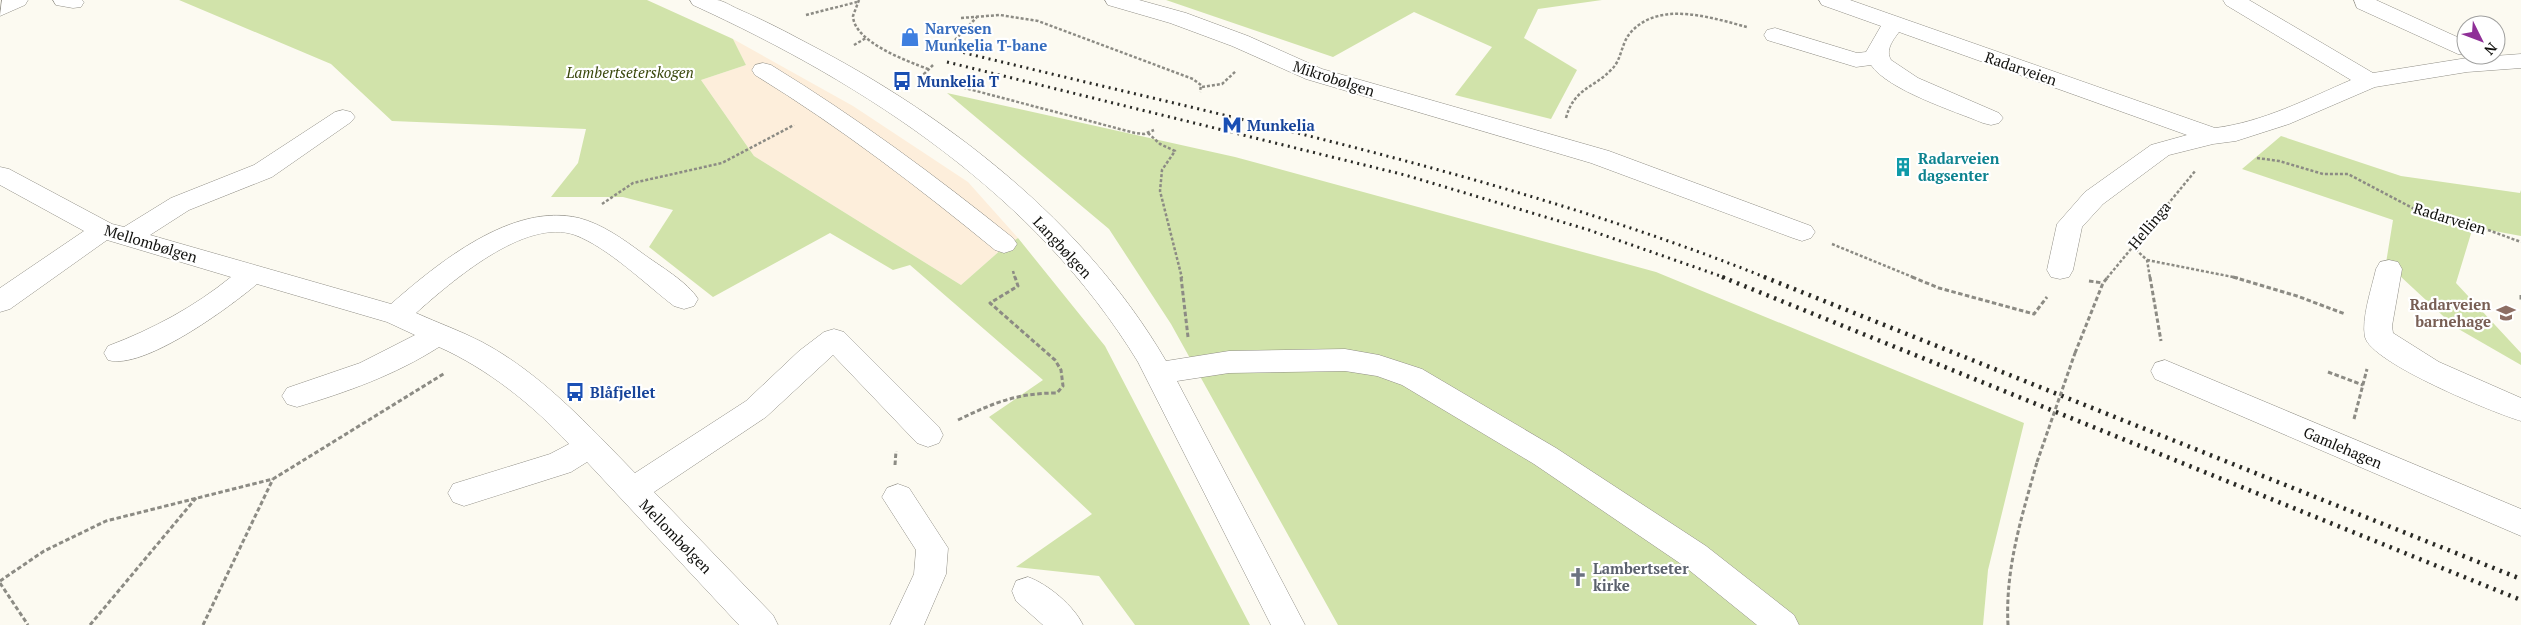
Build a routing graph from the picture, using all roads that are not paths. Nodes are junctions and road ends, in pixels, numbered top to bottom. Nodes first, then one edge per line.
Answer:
1 (17, 0) edge
2 (701, 0) edge
3 (755, 0) edge
4 (1116, 0) edge
5 (1830, 0) edge
6 (2234, 0) edge
7 (2258, 0) edge
8 (2365, 0) edge
9 (0, 10) edge
10 (732, 13) junction
11 (1894, 23) junction
12 (1775, 34) road end
13 (2456, 44) edge
14 (1877, 58) junction
15 (2506, 61) edge
16 (2521, 62) edge
17 (2468, 65) edge
18 (763, 70) dead end
19 (2376, 80) junction
20 (343, 117) dead end
21 (1991, 118) dead end
22 (917, 121) junction
23 (2213, 136) junction
24 (877, 144) junction
25 (0, 175) edge
26 (1802, 232) road end
27 (115, 233) junction
28 (1008, 254) road end
29 (2389, 269) dead end
30 (2060, 270) road end
31 (253, 273) junction
32 (684, 298) dead end
33 (0, 302) edge
34 (396, 315) junction
35 (438, 334) junction
36 (118, 353) dead end
37 (2166, 371) road end
38 (1158, 373) junction
39 (297, 396) dead end
40 (2521, 410) edge
41 (928, 434) road end
42 (591, 446) junction
43 (632, 491) junction
44 (464, 493) dead end
45 (898, 497) dead end
46 (2521, 522) edge
47 (1028, 591) dead end
48 (761, 625) edge
49 (908, 625) edge
50 (1066, 625) edge
51 (1288, 625) edge
52 (1782, 625) edge

1 - 9 street
2 - 10 street, Langbølgen
3 - 10 street
4 - 26 street, Mikrobølgen
5 - 11 street, Radarveien
6 - 19 street
7 - 19 street
8 - 13 street
10 - 22 street, Langbølgen
11 - 14 street
11 - 23 street, Radarveien
12 - 14 street
14 - 21 street
15 - 16 street
17 - 19 street
18 - 24 street
19 - 23 street
20 - 27 street
22 - 24 street
22 - 38 street, Langbølgen
23 - 30 street
24 - 28 street
25 - 27 street, Mellombølgen
27 - 31 street, Mellombølgen
27 - 33 street
29 - 40 street
31 - 34 street, Mellombølgen
31 - 36 street
32 - 34 street
34 - 35 street, Mellombølgen
35 - 39 street
35 - 42 street, Mellombølgen
37 - 46 street, Gamlehagen
38 - 51 street, Langbølgen
38 - 52 street
41 - 43 street
42 - 43 street, Mellombølgen
42 - 44 street
43 - 48 street, Mellombølgen
45 - 49 street
47 - 50 street

